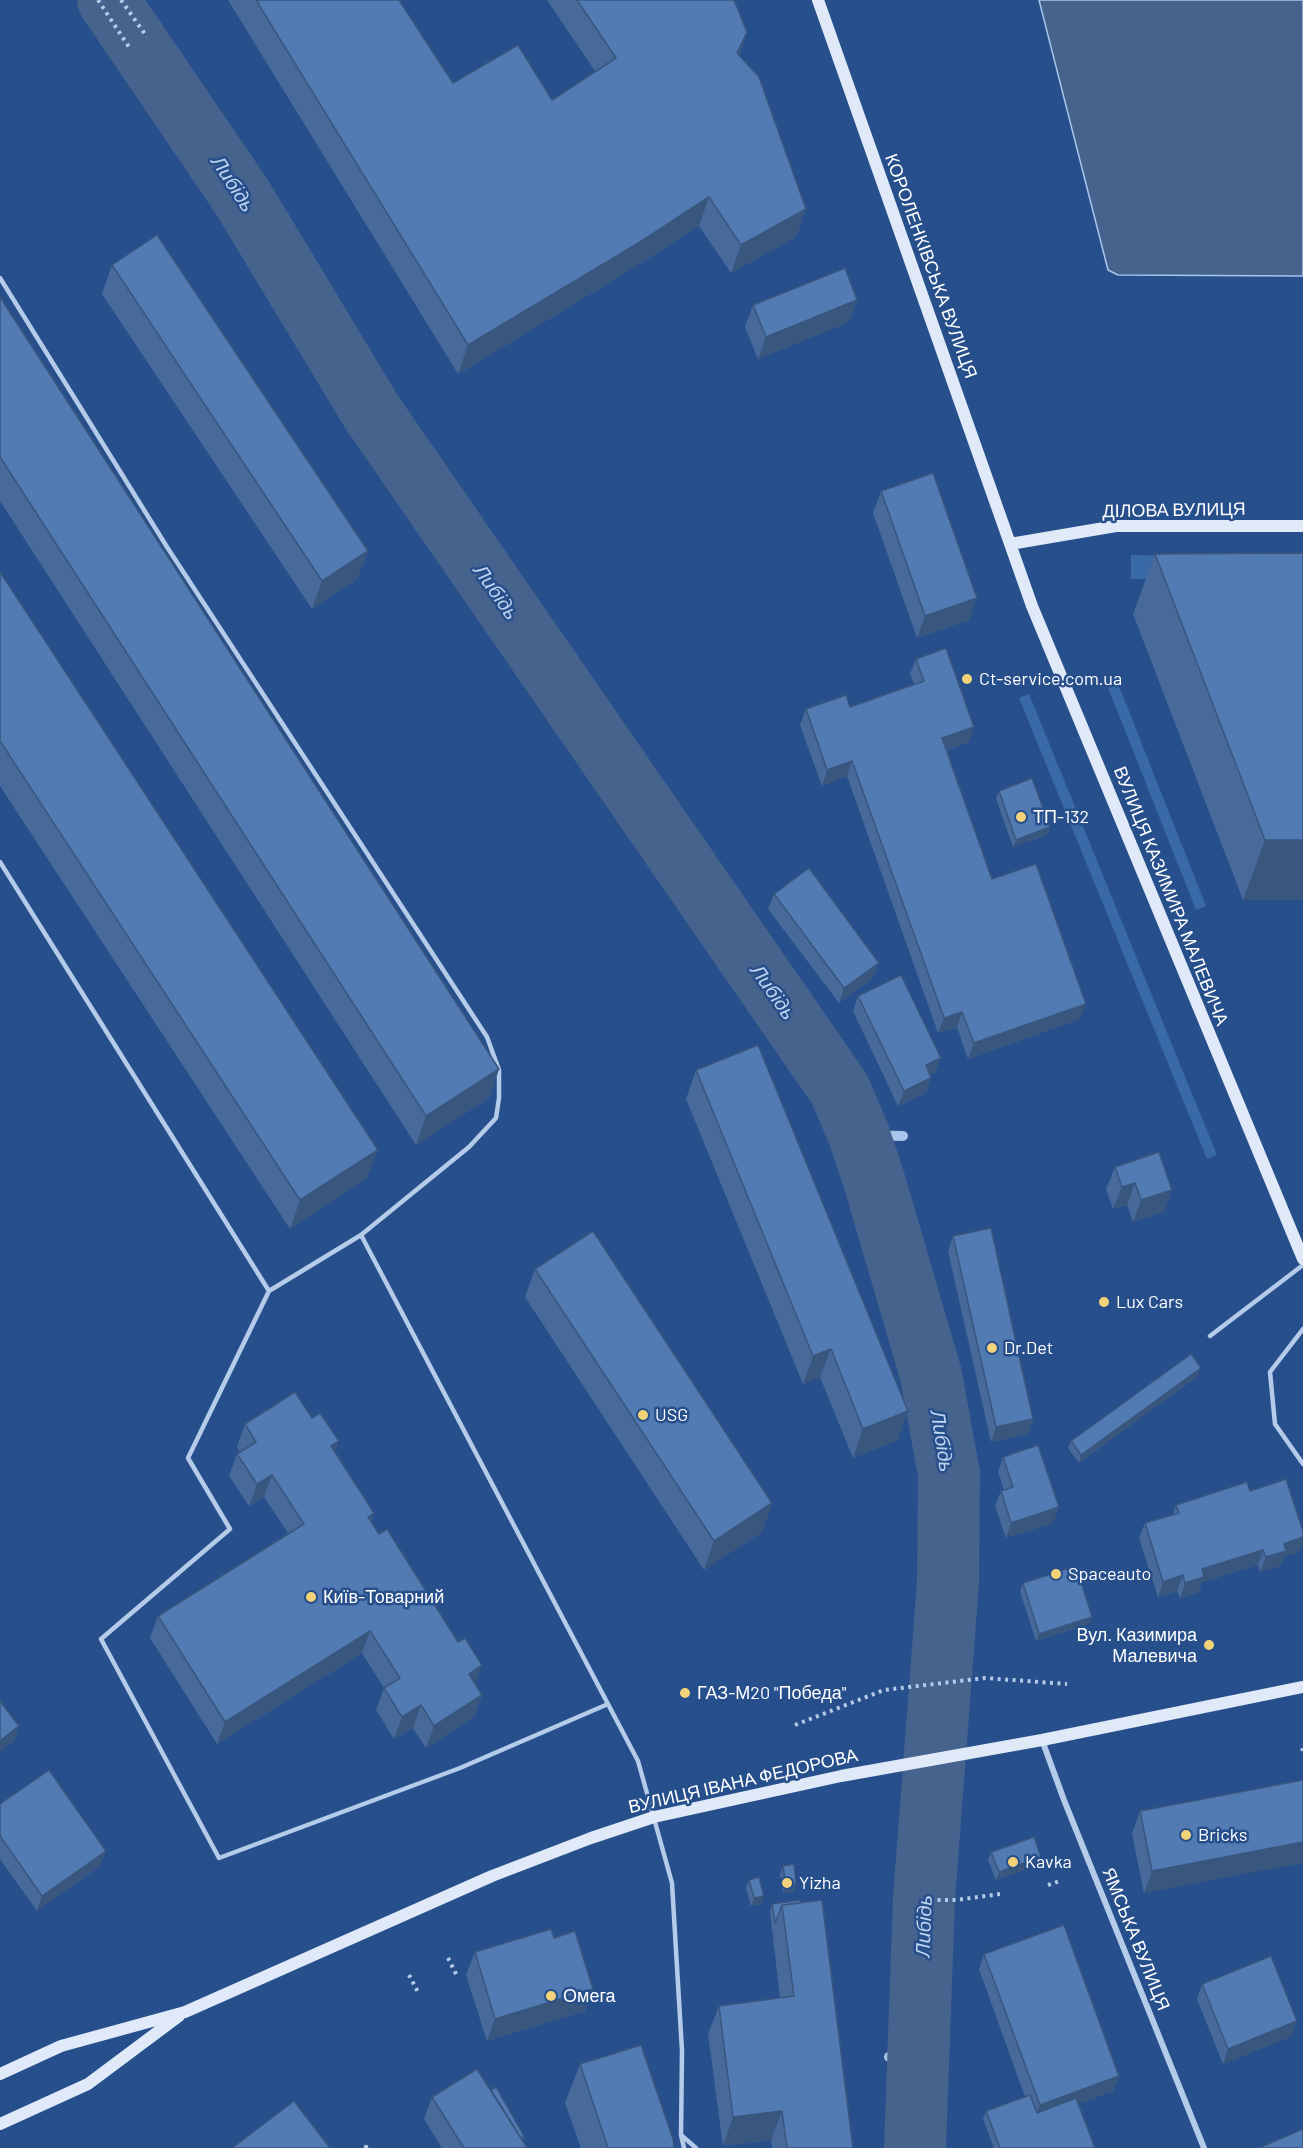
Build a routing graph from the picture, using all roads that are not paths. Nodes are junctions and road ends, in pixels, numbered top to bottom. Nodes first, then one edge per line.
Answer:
1 (818, 0) edge
2 (0, 278) edge
3 (1303, 526) edge
4 (1011, 544) junction
5 (0, 862) edge
6 (361, 1235) junction
7 (1303, 1259) edge
8 (1303, 1265) edge
9 (269, 1291) junction
10 (1303, 1329) edge
11 (1210, 1336) dead end
12 (1303, 1464) edge
13 (1303, 1687) edge
14 (609, 1704) junction
15 (1042, 1740) junction
16 (654, 1817) junction
17 (185, 2012) junction
18 (0, 2074) edge
19 (0, 2124) edge
20 (681, 2135) junction
21 (684, 2148) edge
22 (696, 2148) edge
23 (1204, 2148) edge

1 - 4 main road, КОРОЛЕНКІВСЬКА ВУЛИЦЯ
2 - 6 lane
3 - 4 main road, ДІЛОВА ВУЛИЦЯ
4 - 7 main road, ВУЛИЦЯ КАЗИМИРА МАЛЕВИЧА
5 - 9 lane
6 - 9 lane
6 - 14 lane
8 - 11 lane
9 - 14 lane
10 - 12 lane
13 - 15 main road, ВУЛИЦЯ ІВАНА ФЕДОРОВА
14 - 16 lane
15 - 16 main road, ВУЛИЦЯ ІВАНА ФЕДОРОВА
15 - 23 street, ЯМСЬКА ВУЛИЦЯ
16 - 17 main road, ВУЛИЦЯ ІВАНА ФЕДОРОВА
16 - 20 lane
17 - 18 main road, ВУЛИЦЯ ІВАНА ФЕДОРОВА
17 - 19 main road, ВУЛИЦЯ ІВАНА ФЕДОРОВА
20 - 21 lane
20 - 22 lane

